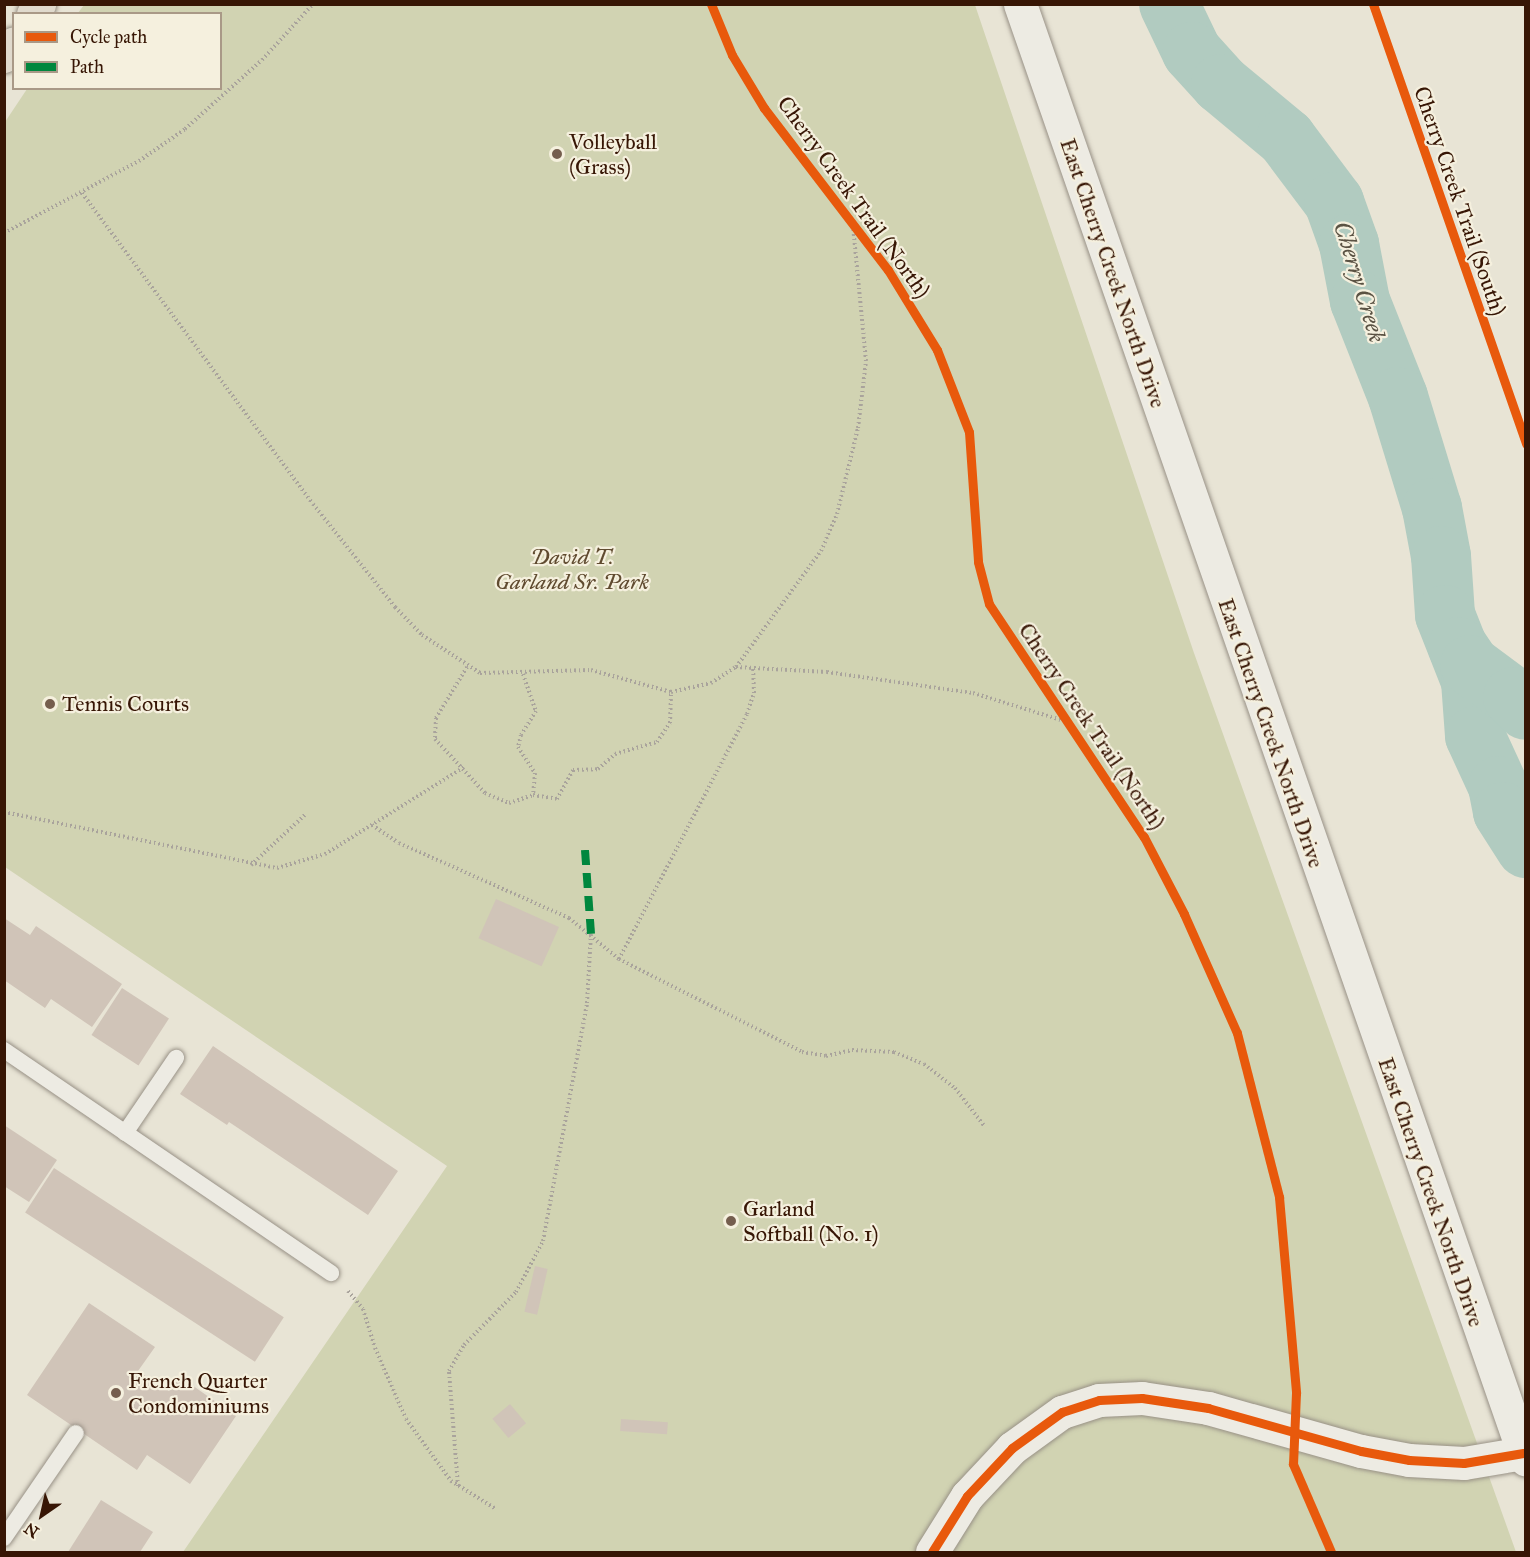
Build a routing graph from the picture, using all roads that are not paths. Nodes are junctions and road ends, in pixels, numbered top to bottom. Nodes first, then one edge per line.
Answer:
1 (1020, 4) edge
2 (4, 1050) edge
3 (176, 1058) dead end
4 (125, 1133) junction
5 (331, 1273) road end
6 (76, 1433) dead end
7 (1524, 1457) edge
8 (4, 1538) edge
9 (932, 1552) edge

1 - 7 street, East Cherry Creek North Drive
2 - 4 lane
3 - 4 lane
4 - 5 lane
6 - 8 lane
7 - 9 street

